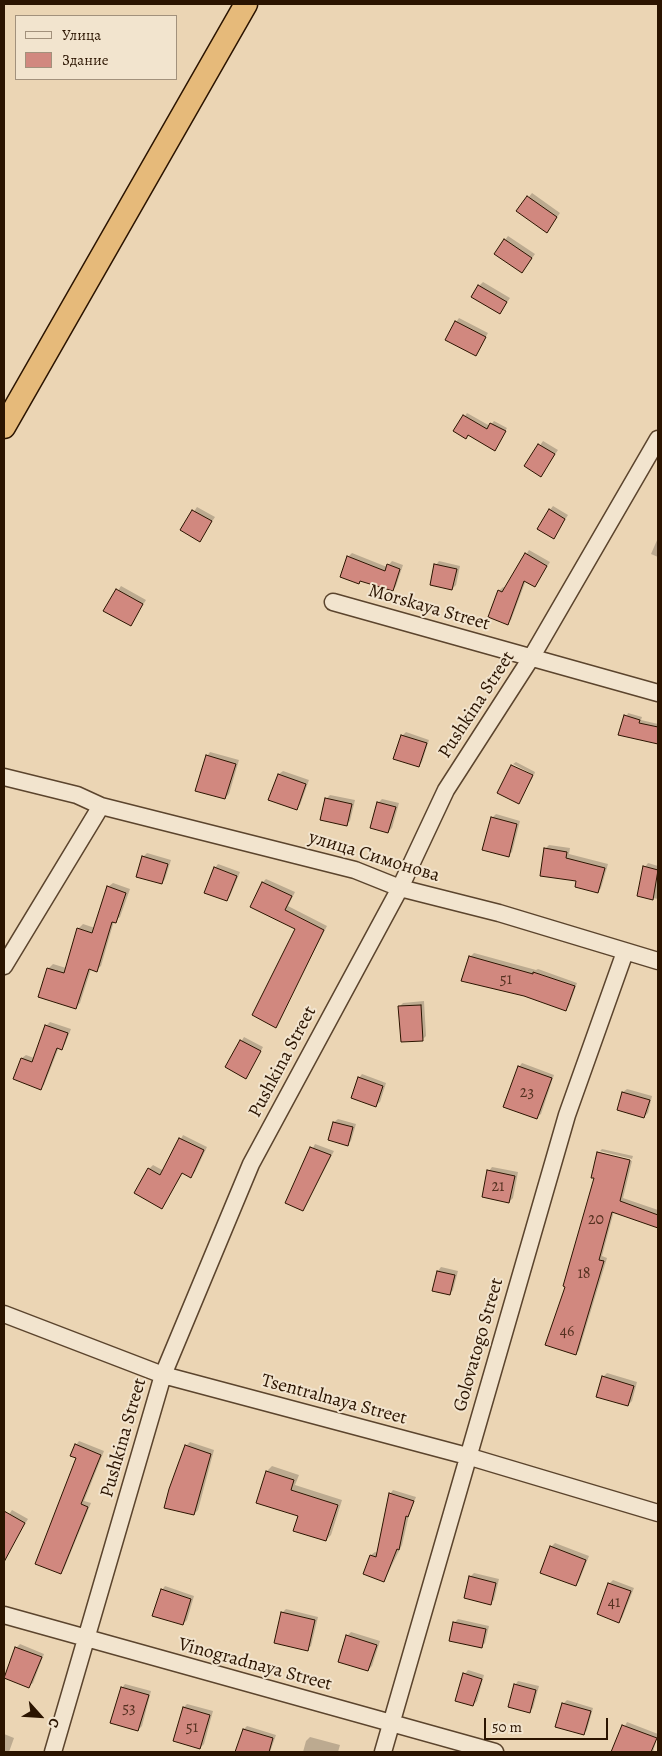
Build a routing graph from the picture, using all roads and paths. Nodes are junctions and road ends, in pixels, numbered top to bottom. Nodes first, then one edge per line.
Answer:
1 (246, 4) edge
2 (4, 427) edge
3 (658, 439) edge
4 (333, 602) dead end
5 (531, 658) junction
6 (658, 693) edge
7 (4, 777) edge
8 (101, 806) junction
9 (400, 888) junction
10 (625, 952) junction
11 (658, 961) edge
12 (4, 966) edge
13 (4, 1314) edge
14 (163, 1375) junction
15 (467, 1456) junction
16 (658, 1513) edge
17 (4, 1615) edge
18 (85, 1639) junction
19 (392, 1724) junction
20 (53, 1752) edge
21 (383, 1752) edge
22 (495, 1752) edge

1 - 2 highway
3 - 5 street, Pushkina Street
4 - 5 street, Morskaya Street
5 - 6 street, Morskaya Street
5 - 9 street, Pushkina Street
7 - 8 street, улица Симонова
8 - 9 street, улица Симонова
8 - 12 street
9 - 10 street, улица Симонова
9 - 14 street, Pushkina Street
10 - 11 street, улица Симонова
10 - 15 street, Golovatogo Street
13 - 14 street, Tsentralnaya Street
14 - 15 street, Tsentralnaya Street
14 - 18 street, Pushkina Street
15 - 16 street, Tsentralnaya Street
15 - 19 street, Golovatogo Street
17 - 18 street, Vinogradnaya Street
18 - 19 street, Vinogradnaya Street
18 - 20 street, Pushkina Street
19 - 21 street, Golovatogo Street
19 - 22 street, Vinogradnaya Street

